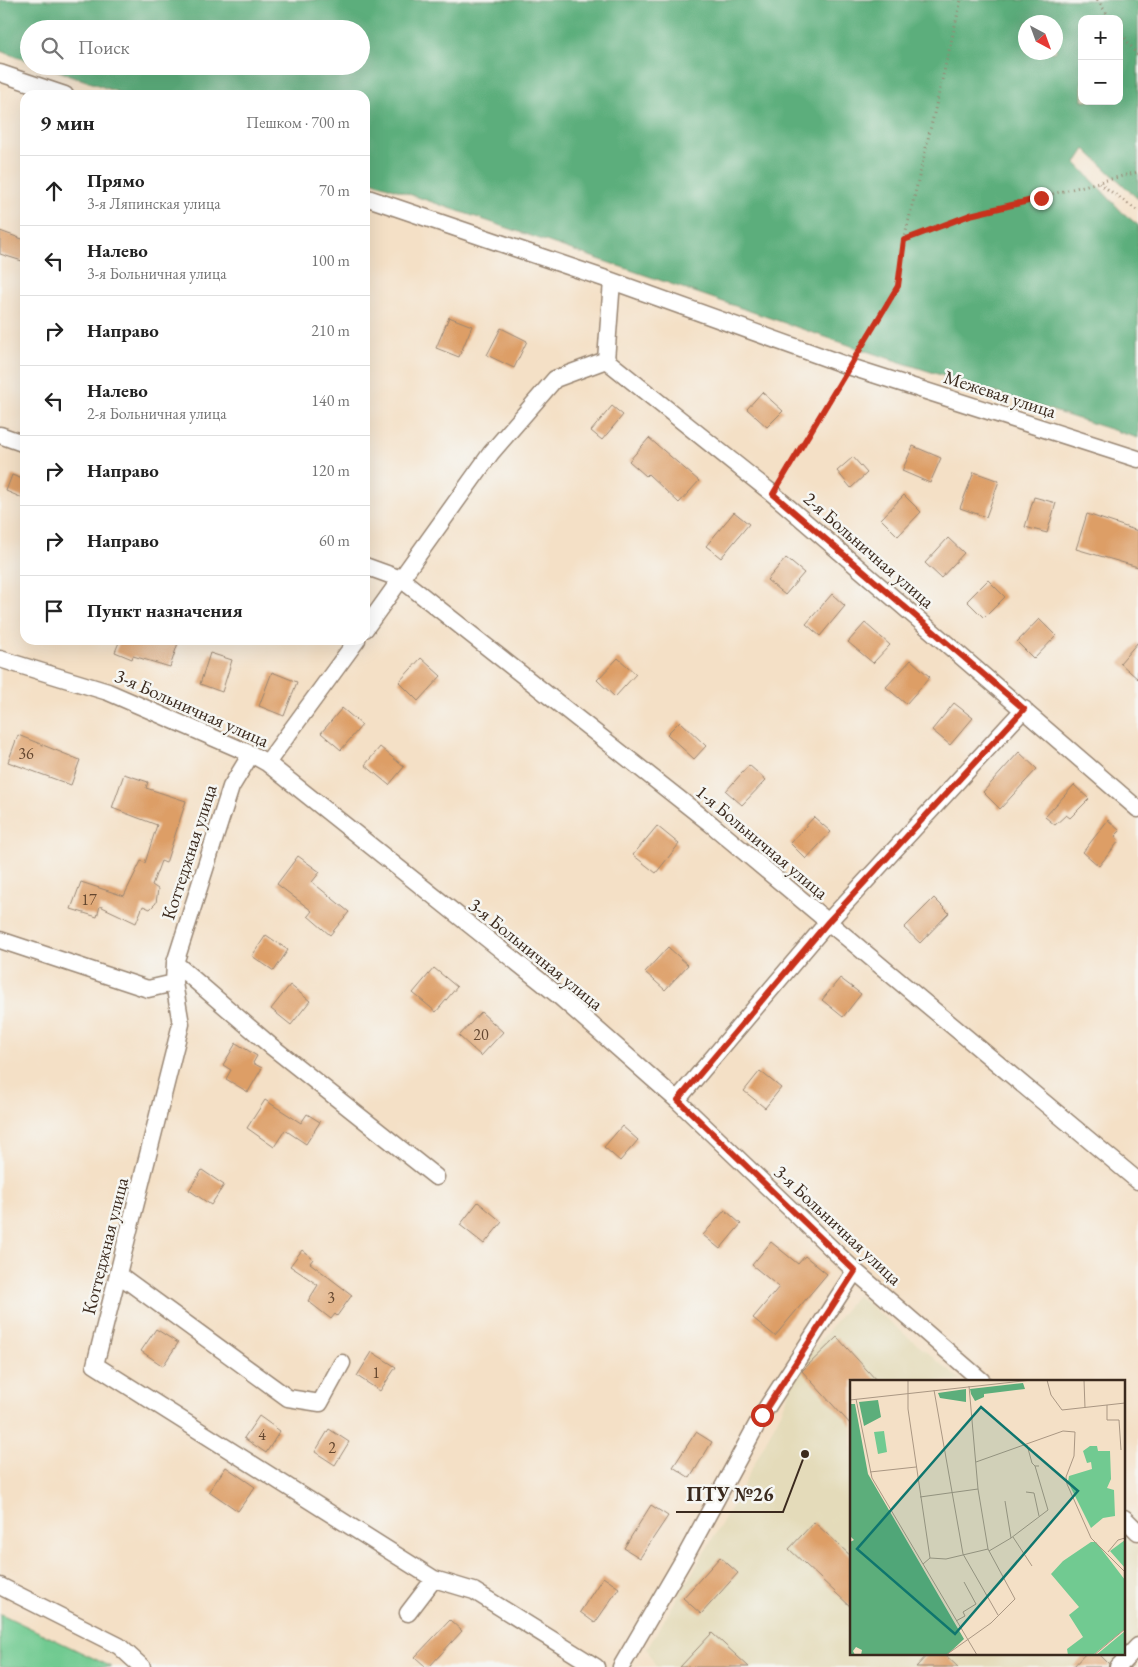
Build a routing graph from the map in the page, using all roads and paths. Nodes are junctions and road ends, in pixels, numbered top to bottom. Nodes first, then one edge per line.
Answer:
1 (961, 0) edge
2 (1097, 0) edge
3 (1108, 15) edge
4 (1123, 35) edge
5 (1138, 56) edge
6 (0, 73) edge
7 (49, 90) edge
8 (1138, 172) edge
9 (1098, 182) junction
10 (370, 199) edge
11 (1138, 211) edge
12 (904, 240) junction
13 (612, 281) junction
14 (606, 360) junction
15 (851, 367) junction
16 (0, 435) edge
17 (20, 442) edge
18 (1138, 459) edge
19 (773, 494) junction
20 (370, 568) edge
21 (401, 579) junction
22 (370, 621) edge
23 (353, 645) edge
24 (0, 659) edge
25 (1024, 709) junction
26 (251, 754) junction
27 (267, 763) junction
28 (1138, 809) edge
29 (828, 922) junction
30 (0, 940) edge
31 (174, 963) junction
32 (174, 983) junction
33 (678, 1100) junction
34 (436, 1177) dead end
35 (1138, 1181) edge
36 (855, 1271) junction
37 (118, 1274) junction
38 (342, 1363) dead end
39 (981, 1380) edge
40 (1126, 1520) edge
41 (1138, 1532) edge
42 (434, 1579) junction
43 (0, 1586) edge
44 (408, 1613) dead end
45 (1138, 1646) edge
46 (142, 1667) edge
47 (596, 1667) edge
48 (621, 1667) edge
49 (1118, 1667) edge

1 - 12 path
2 - 3 path
4 - 5 path
6 - 7 street
8 - 9 path
9 - 11 path
9 - 12 path
10 - 13 street, Межевая улица
12 - 15 path
13 - 14 street
13 - 15 street, Межевая улица
14 - 19 street, 2-я Больничная улица
14 - 21 street
15 - 18 street, Межевая улица
15 - 19 path
16 - 17 street
19 - 25 street, 2-я Больничная улица
20 - 21 street, 1-я Больничная улица
21 - 22 street
21 - 29 street, 1-я Больничная улица
23 - 27 street
24 - 26 street, 3-я Больничная улица
25 - 28 street, 2-я Больничная улица
25 - 29 street
26 - 27 street, 3-я Больничная улица
26 - 31 street, Коттеджная улица
27 - 33 street, 3-я Больничная улица
29 - 33 street
29 - 35 street, 1-я Больничная улица
30 - 32 street
31 - 32 street, Коттеджная улица
31 - 34 street
32 - 37 street, Коттеджная улица
33 - 36 street, 3-я Больничная улица
36 - 39 street, 3-я Больничная улица
36 - 48 street
37 - 38 street
37 - 42 street, Коттеджная улица
40 - 41 street
42 - 44 street
42 - 47 street
43 - 46 street
45 - 49 street

